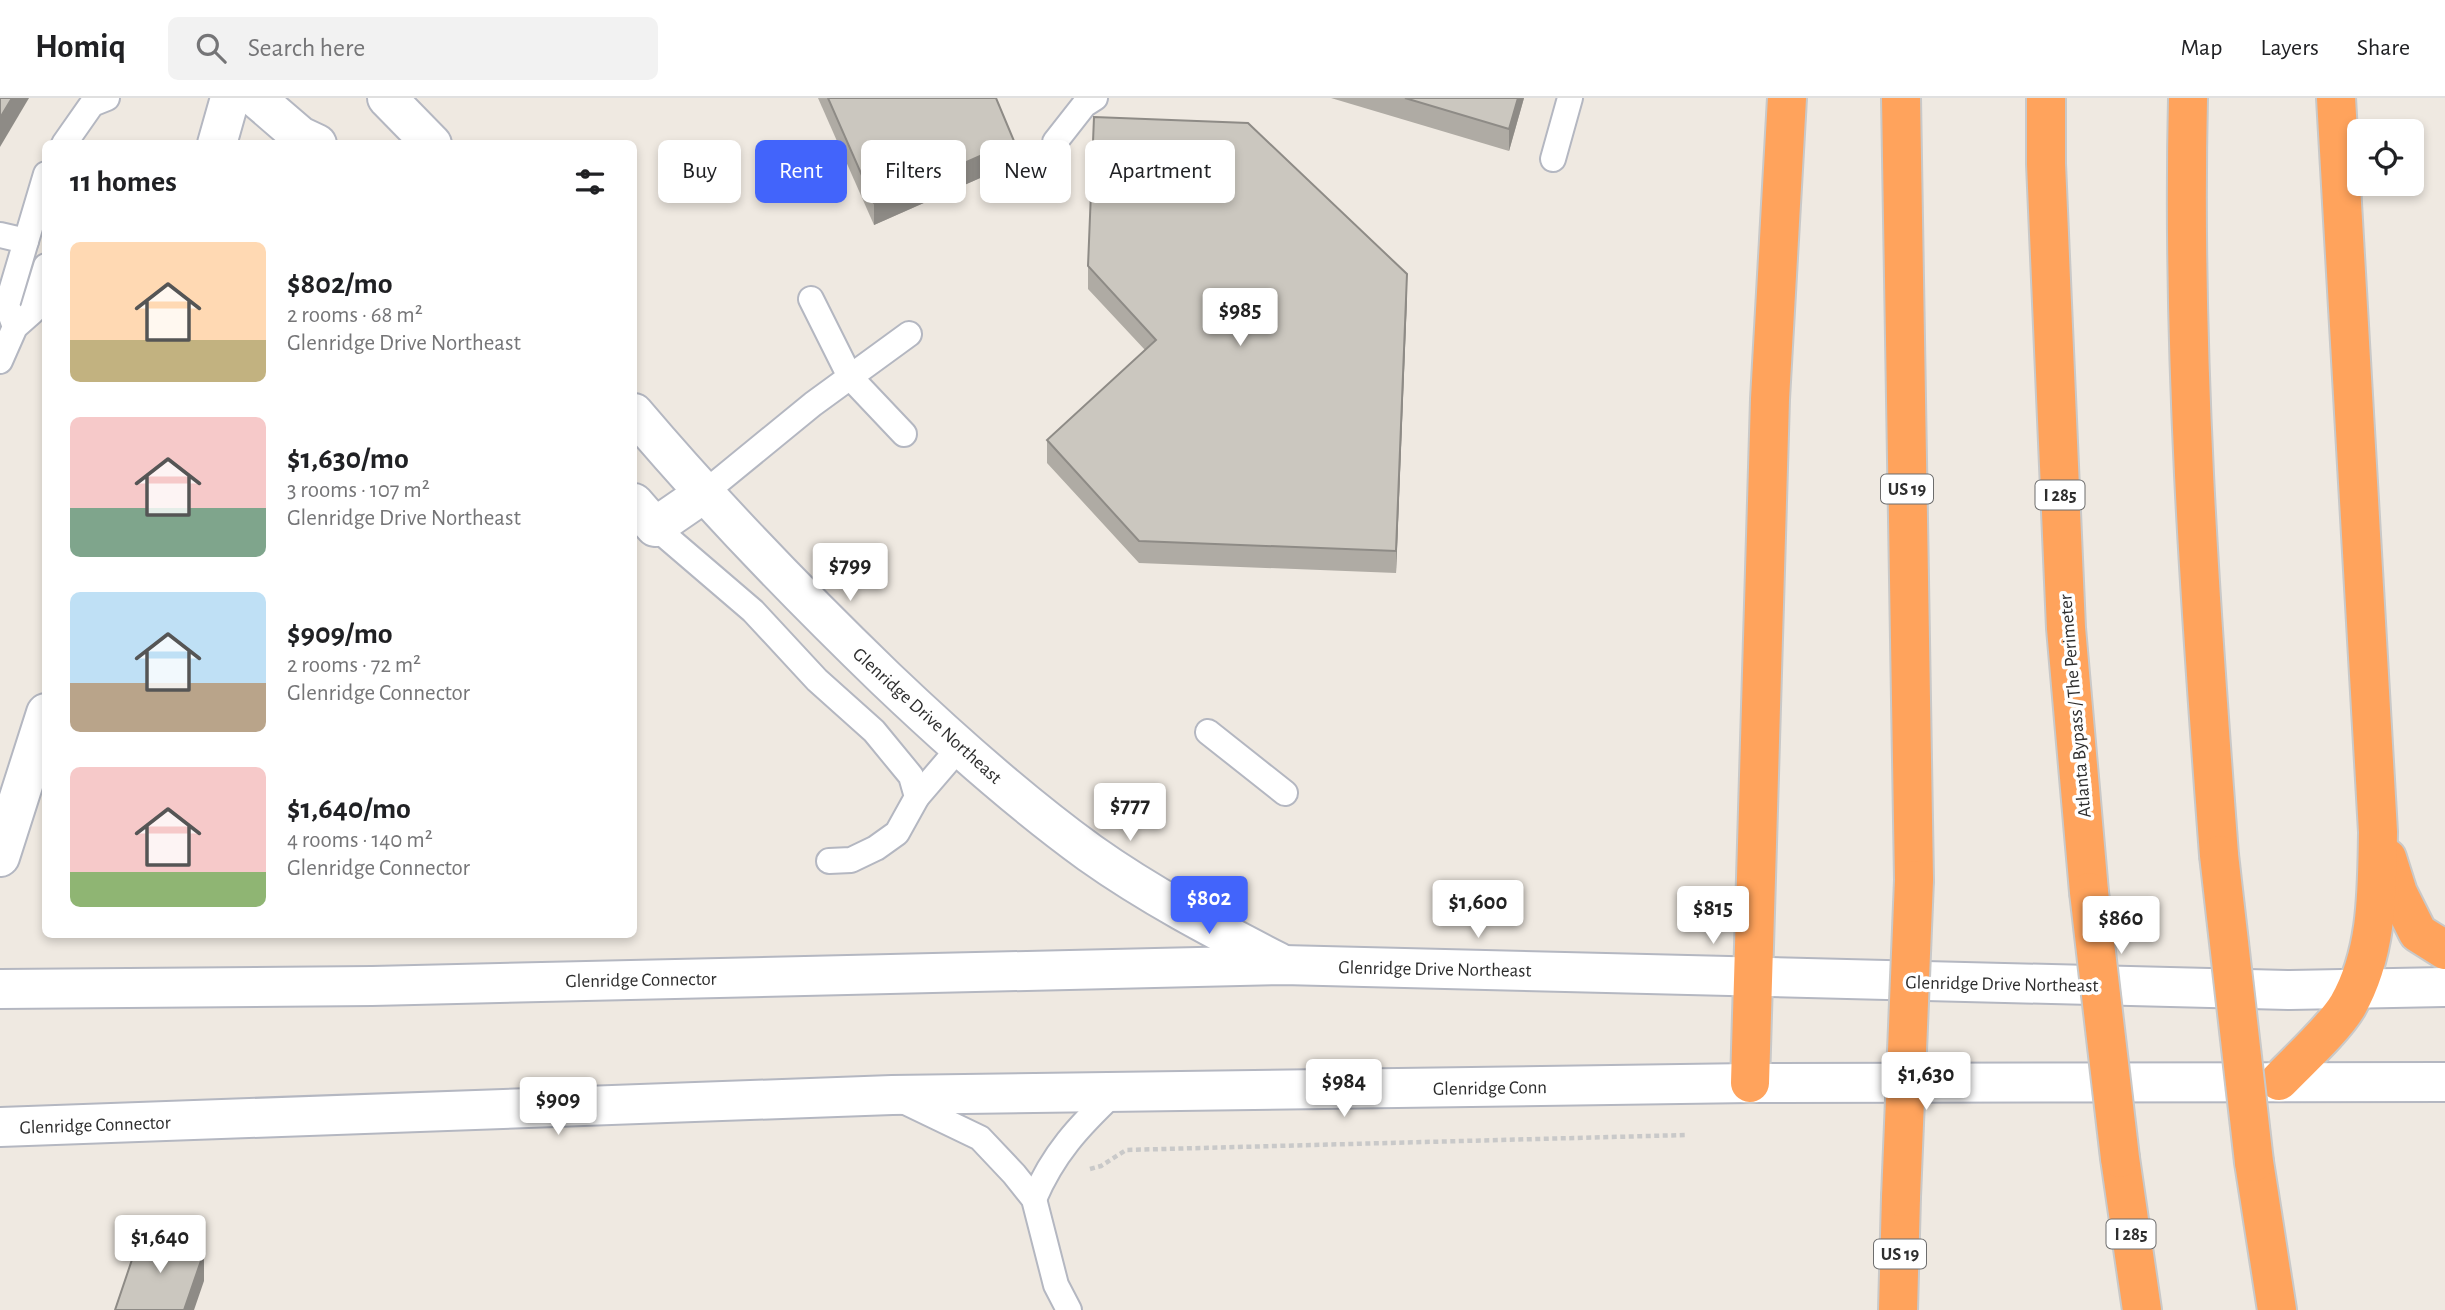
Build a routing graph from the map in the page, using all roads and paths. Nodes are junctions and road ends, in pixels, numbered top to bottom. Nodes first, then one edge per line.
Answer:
1 (107, 98) edge
2 (230, 98) edge
3 (256, 98) edge
4 (387, 98) edge
5 (1095, 98) edge
6 (1570, 98) edge
7 (1787, 98) edge
8 (1901, 98) edge
9 (2046, 98) edge
10 (2188, 98) edge
11 (2336, 98) edge
12 (67, 140) edge
13 (218, 140) edge
14 (308, 140) edge
15 (428, 140) edge
16 (1057, 140) edge
17 (1553, 159) dead end
18 (42, 187) edge
19 (0, 235) edge
20 (26, 241) junction
21 (42, 279) edge
22 (811, 299) dead end
23 (7, 327) edge
24 (908, 334) dead end
25 (0, 361) edge
26 (850, 377) junction
27 (637, 417) edge
28 (904, 433) dead end
29 (703, 494) junction
30 (644, 515) edge
31 (42, 725) edge
32 (1208, 732) dead end
33 (959, 748) junction
34 (1285, 793) dead end
35 (917, 797) junction
36 (2378, 832) junction
37 (2, 843) edge
38 (829, 861) dead end
39 (2445, 950) edge
40 (1283, 964) junction
41 (1752, 977) junction
42 (2445, 986) edge
43 (0, 989) edge
44 (2356, 989) junction
45 (2279, 1081) junction
46 (2445, 1082) edge
47 (1750, 1083) junction
48 (1114, 1093) junction
49 (892, 1095) junction
50 (0, 1127) edge
51 (1686, 1135) dead end
52 (1046, 1172) junction
53 (1034, 1199) junction
54 (1069, 1310) edge
55 (1898, 1310) edge
56 (2143, 1310) edge
57 (2277, 1310) edge

1 - 12 lane
2 - 13 main road
3 - 14 main road
4 - 15 main road
5 - 16 lane
6 - 17 lane
7 - 41 highway
8 - 55 highway, US 19, bridge
9 - 56 highway, Atlanta Bypass / The Perimeter / I 285, bridge
10 - 57 highway, bridge
11 - 36 highway
18 - 20 lane
19 - 20 lane
20 - 23 lane
21 - 23 lane
22 - 26 lane
23 - 25 lane
24 - 26 lane
26 - 28 lane
26 - 29 lane
27 - 29 main road, Glenridge Drive Northeast
29 - 30 main road
29 - 33 main road, Glenridge Drive Northeast
30 - 35 lane
31 - 37 main road
32 - 34 lane
33 - 35 lane
33 - 40 main road, Glenridge Drive Northeast
35 - 38 lane
36 - 39 highway
36 - 44 highway
40 - 41 main road, Glenridge Drive Northeast
40 - 43 main road, Glenridge Connector
41 - 44 main road, Glenridge Drive Northeast
41 - 47 highway
42 - 44 main road, Glenridge Drive Northeast
44 - 45 highway
45 - 46 main road
45 - 47 main road
47 - 48 main road, Glenridge Conn
48 - 49 main road, Glenridge Connector
48 - 52 lane
49 - 50 main road, Glenridge Connector
49 - 53 lane
51 - 52 path
52 - 53 lane
53 - 54 lane

